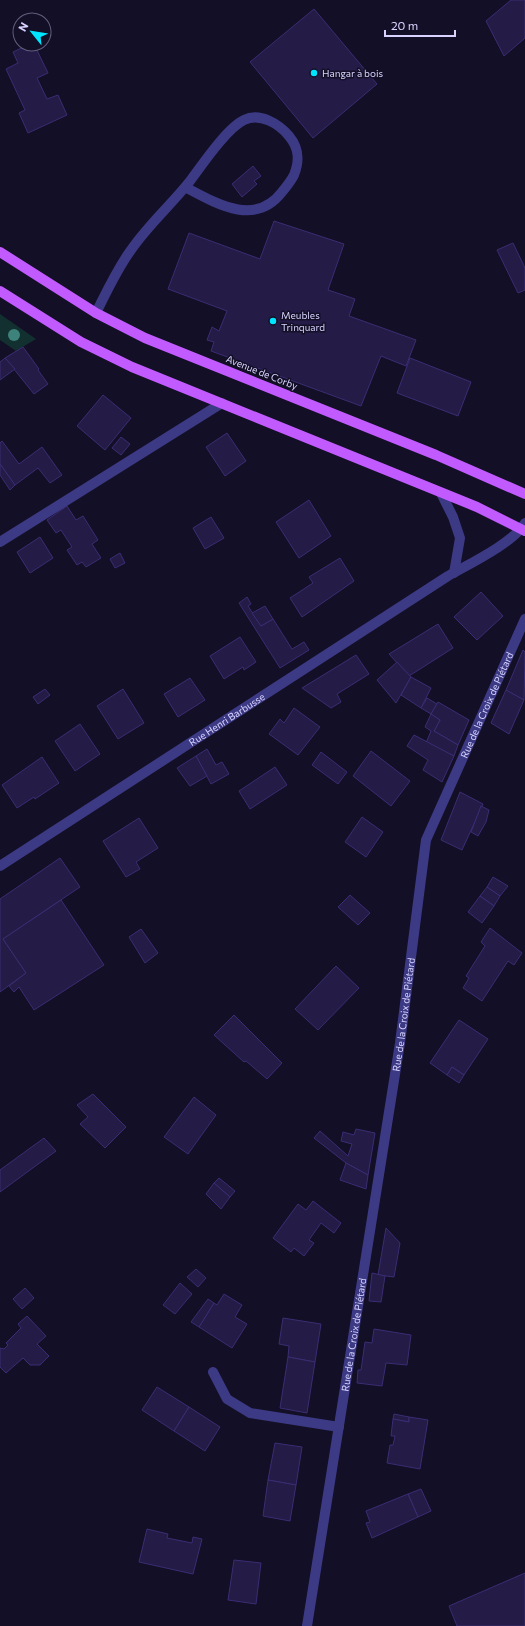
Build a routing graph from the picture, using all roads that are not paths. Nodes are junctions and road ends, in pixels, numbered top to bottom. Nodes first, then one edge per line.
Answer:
1 (185, 187) junction
2 (0, 252) edge
3 (0, 291) edge
4 (96, 313) junction
5 (222, 404) junction
6 (441, 493) junction
7 (525, 494) edge
8 (524, 528) edge
9 (0, 542) edge
10 (454, 573) junction
11 (525, 619) edge
12 (0, 866) edge
13 (213, 1372) dead end
14 (339, 1427) junction
15 (307, 1626) edge

1 - 1 street
1 - 4 street
2 - 4 main road, Avenue de Corby
3 - 5 main road
4 - 7 main road, Avenue de Corby
5 - 6 main road
5 - 9 street
6 - 8 main road
6 - 10 street
8 - 10 street, Rue Henri Barbusse
10 - 12 street, Rue Henri Barbusse
11 - 14 street, Rue de la Croix de Piétard
13 - 14 street
14 - 15 street, Rue de la Croix de Piétard

